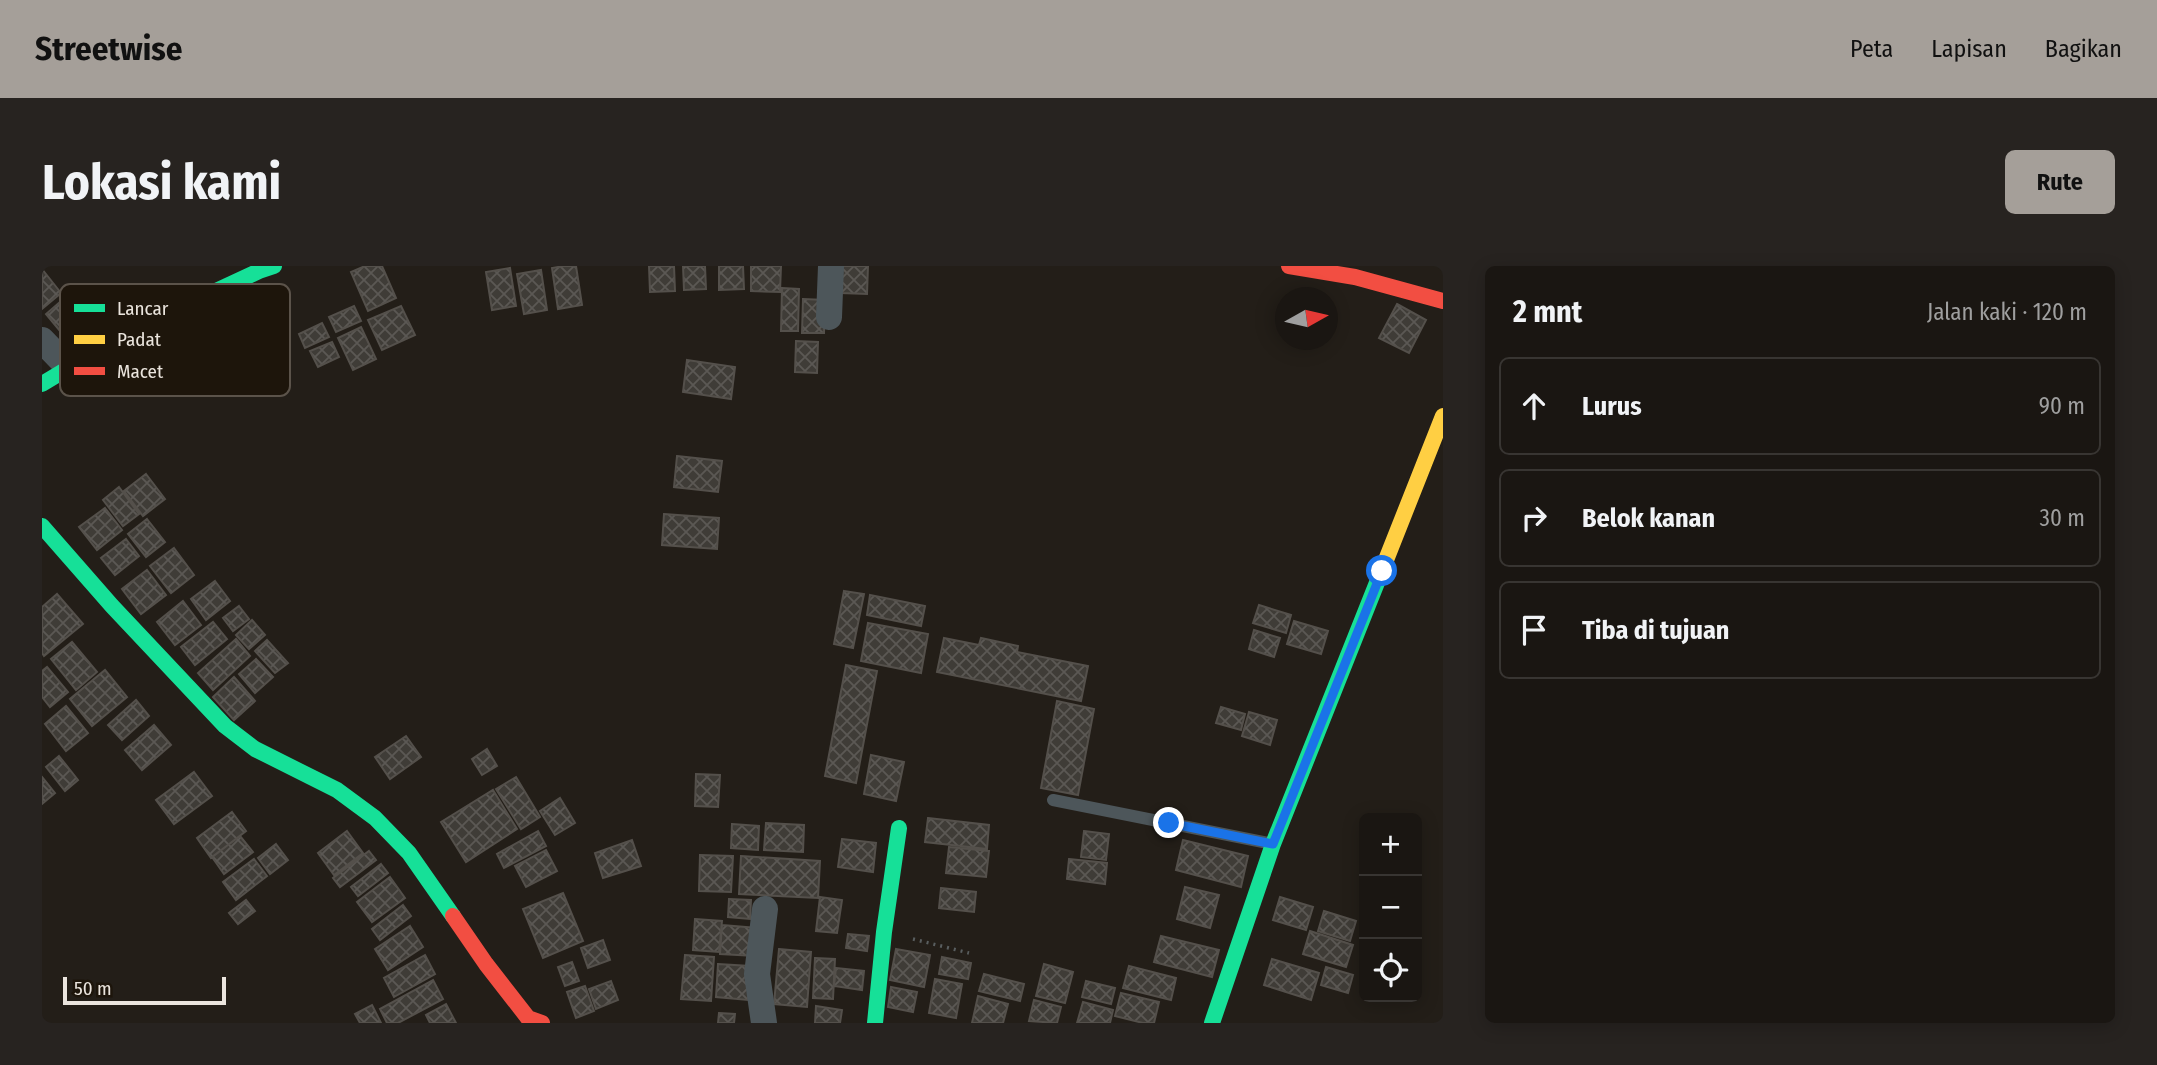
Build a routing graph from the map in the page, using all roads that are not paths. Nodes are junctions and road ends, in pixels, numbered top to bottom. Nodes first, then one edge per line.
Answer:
1 (274, 266) edge
2 (831, 266) edge
3 (1289, 266) edge
4 (231, 284) edge
5 (1443, 301) edge
6 (830, 317) dead end
7 (42, 340) edge
8 (60, 359) edge
9 (60, 373) edge
10 (42, 384) edge
11 (1443, 416) edge
12 (42, 526) edge
13 (1053, 800) dead end
14 (900, 828) dead end
15 (1273, 844) junction
16 (765, 909) dead end
17 (529, 1021) edge
18 (764, 1023) edge
19 (875, 1023) edge
20 (1212, 1023) edge

1 - 4 street
2 - 6 street
3 - 5 street
7 - 8 street
9 - 10 street
11 - 15 street
12 - 17 street
13 - 15 lane
14 - 19 street
15 - 20 street
16 - 18 street

